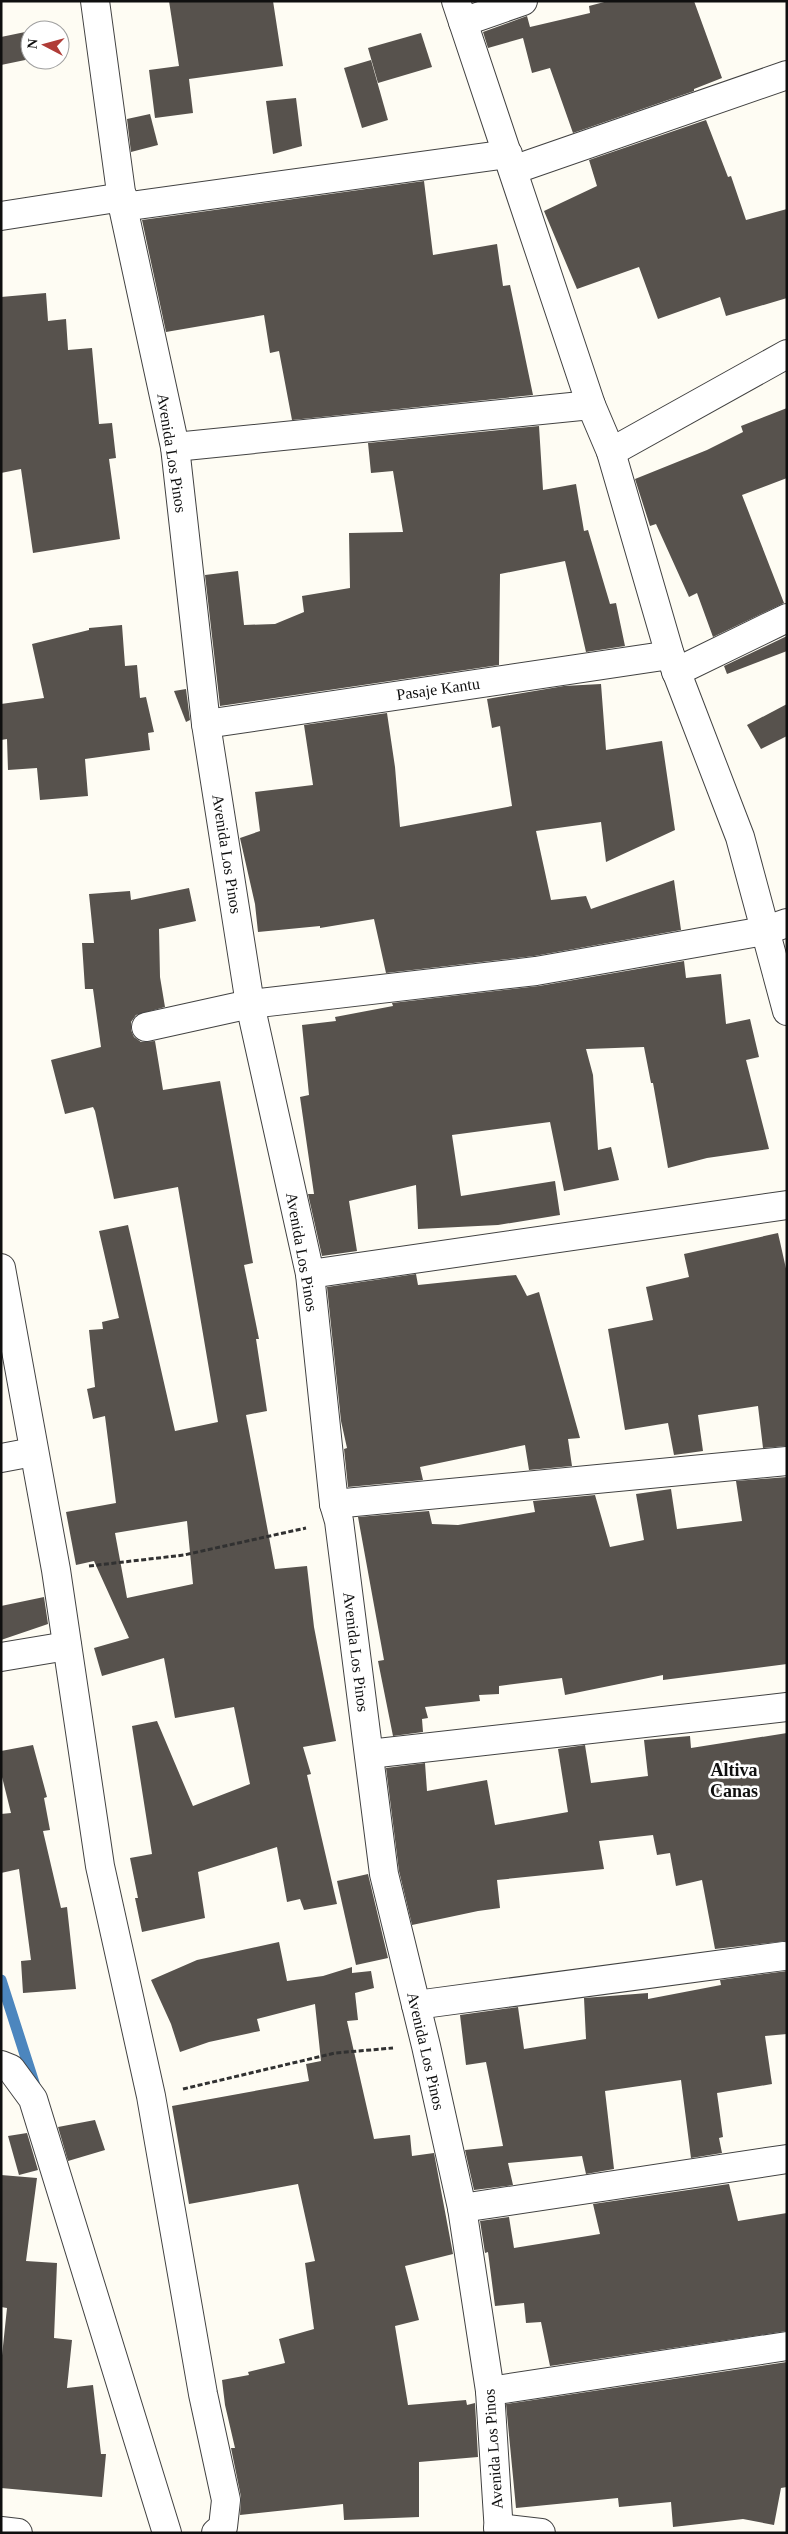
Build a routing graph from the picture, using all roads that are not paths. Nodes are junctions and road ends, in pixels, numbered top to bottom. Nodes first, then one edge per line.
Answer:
1 (95, 1) edge
2 (523, 1) edge
3 (459, 11) edge
4 (787, 75) edge
5 (511, 162) junction
6 (123, 202) junction
7 (1, 216) edge
8 (787, 354) edge
9 (591, 405) junction
10 (175, 447) junction
11 (611, 452) junction
12 (787, 618) edge
13 (673, 663) junction
14 (206, 724) junction
15 (775, 927) edge
16 (250, 1004) junction
17 (787, 1011) edge
18 (146, 1027) dead end
19 (787, 1205) edge
20 (1, 1268) edge
21 (310, 1274) junction
22 (33, 1452) junction
23 (1, 1458) edge
24 (787, 1461) edge
25 (337, 1512) junction
26 (66, 1646) junction
27 (1, 1657) edge
28 (787, 1707) edge
29 (369, 1754) junction
30 (786, 1962) edge
31 (416, 2005) junction
32 (1, 2065) edge
33 (787, 2159) edge
34 (462, 2208) junction
35 (787, 2346) edge
36 (490, 2391) junction
37 (499, 2530) edge
38 (1, 2531) edge
39 (18, 2533) edge
40 (167, 2533) edge
41 (216, 2533) edge
42 (541, 2533) edge

1 - 6 street, Avenida Los Pinos
2 - 3 street
3 - 5 street
4 - 5 street
5 - 6 street
5 - 9 street
6 - 7 street
6 - 10 street, Avenida Los Pinos
8 - 11 street
9 - 10 street
9 - 11 street
10 - 14 street, Avenida Los Pinos
11 - 13 street
12 - 13 street, Pasaje Kantu
13 - 14 street, Pasaje Kantu
13 - 15 street
14 - 16 street, Avenida Los Pinos
15 - 16 street
15 - 17 street
16 - 18 street
16 - 21 street, Avenida Los Pinos
19 - 21 street
20 - 22 street
21 - 25 street, Avenida Los Pinos
22 - 23 street
22 - 26 street
24 - 25 street
25 - 29 street, Avenida Los Pinos
26 - 27 street
26 - 41 street
28 - 29 street
29 - 31 street, Avenida Los Pinos
30 - 31 street
31 - 34 street, Avenida Los Pinos
32 - 40 street
33 - 34 street
34 - 36 street, Avenida Los Pinos
35 - 36 street
36 - 37 street, Avenida Los Pinos
37 - 42 street
38 - 39 street

